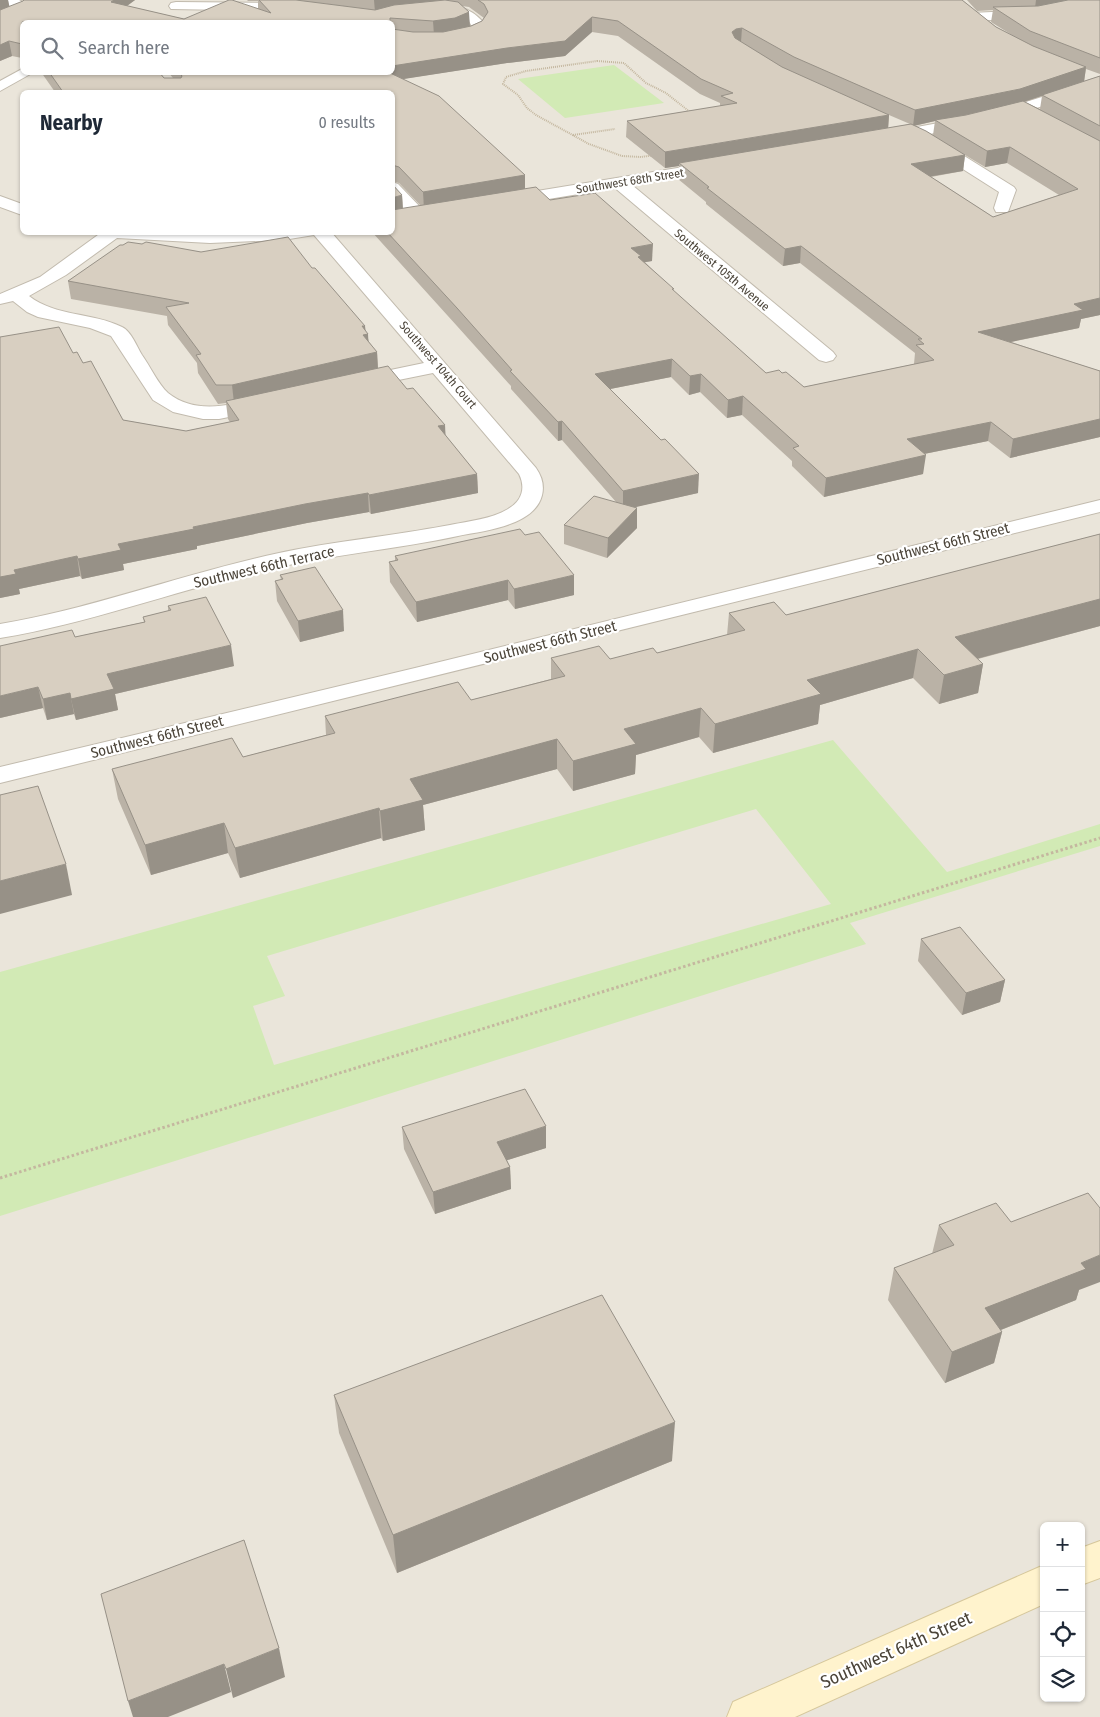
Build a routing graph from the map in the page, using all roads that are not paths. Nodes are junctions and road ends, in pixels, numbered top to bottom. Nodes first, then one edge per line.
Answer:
1 (10, 0) edge
2 (1100, 2) edge
3 (178, 3) edge
4 (304, 8) edge
5 (422, 10) edge
6 (163, 15) edge
7 (0, 21) edge
8 (990, 31) edge
9 (395, 39) edge
10 (1081, 73) edge
11 (21, 75) edge
12 (1100, 82) edge
13 (0, 86) edge
14 (1023, 109) junction
15 (1039, 118) edge
16 (885, 121) edge
17 (912, 134) junction
18 (875, 140) edge
19 (725, 165) edge
20 (619, 183) junction
21 (395, 190) edge
22 (488, 205) edge
23 (1002, 208) dead end
24 (439, 213) edge
25 (419, 216) junction
26 (401, 219) edge
27 (109, 235) edge
28 (146, 235) edge
29 (268, 235) edge
30 (325, 235) edge
31 (8, 297) edge
32 (826, 356) dead end
33 (439, 366) junction
34 (342, 385) edge
35 (284, 399) edge
36 (527, 506) joint
37 (1100, 506) edge
38 (0, 631) edge
39 (0, 775) edge
40 (1100, 1559) edge
41 (1085, 1565) edge
42 (1040, 1586) edge
43 (748, 1717) edge

1 - 7 street
2 - 8 street
3 - 4 street
3 - 6 street
5 - 9 street
10 - 12 street
11 - 13 street
12 - 14 street
14 - 15 street
14 - 17 street
16 - 17 street
17 - 18 street
17 - 23 street
19 - 20 street, Southwest 68th Street
20 - 22 street, Southwest 68th Street
20 - 32 street, Southwest 105th Avenue
21 - 25 street
24 - 25 street
25 - 26 street
27 - 31 street
28 - 29 street
30 - 33 street, Southwest 104th Court
31 - 35 street
33 - 34 street
33 - 36 street, Southwest 104th Court
36 - 38 street, Southwest 66th Terrace
37 - 39 street, Southwest 66th Street
40 - 41 street
42 - 43 street, Southwest 64th Street

